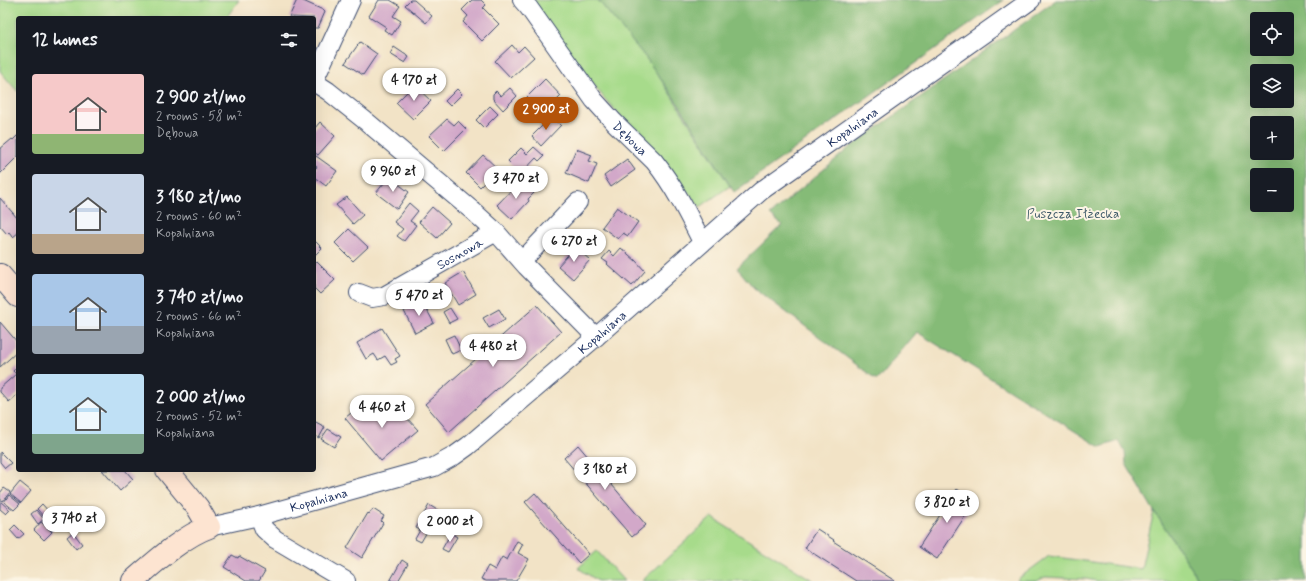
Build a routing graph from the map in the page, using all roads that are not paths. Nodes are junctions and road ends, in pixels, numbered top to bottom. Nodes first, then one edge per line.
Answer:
1 (351, 0) edge
2 (522, 0) edge
3 (1031, 0) edge
4 (316, 78) edge
5 (316, 83) edge
6 (578, 202) dead end
7 (496, 232) junction
8 (702, 242) junction
9 (522, 261) junction
10 (0, 275) edge
11 (359, 293) dead end
12 (16, 294) edge
13 (596, 337) junction
14 (168, 472) edge
15 (259, 516) junction
16 (209, 527) junction
17 (133, 581) edge
18 (346, 581) edge

1 - 4 street
2 - 8 street, Dębowa
3 - 8 street, Kopalniana
5 - 7 street
6 - 9 street
7 - 9 street
7 - 11 street, Sosnowa
8 - 13 street, Kopalniana
9 - 13 street
10 - 12 street
13 - 15 street, Kopalniana
14 - 16 street
15 - 16 street, Kopalniana
15 - 18 street
16 - 17 street, Kopalniana

